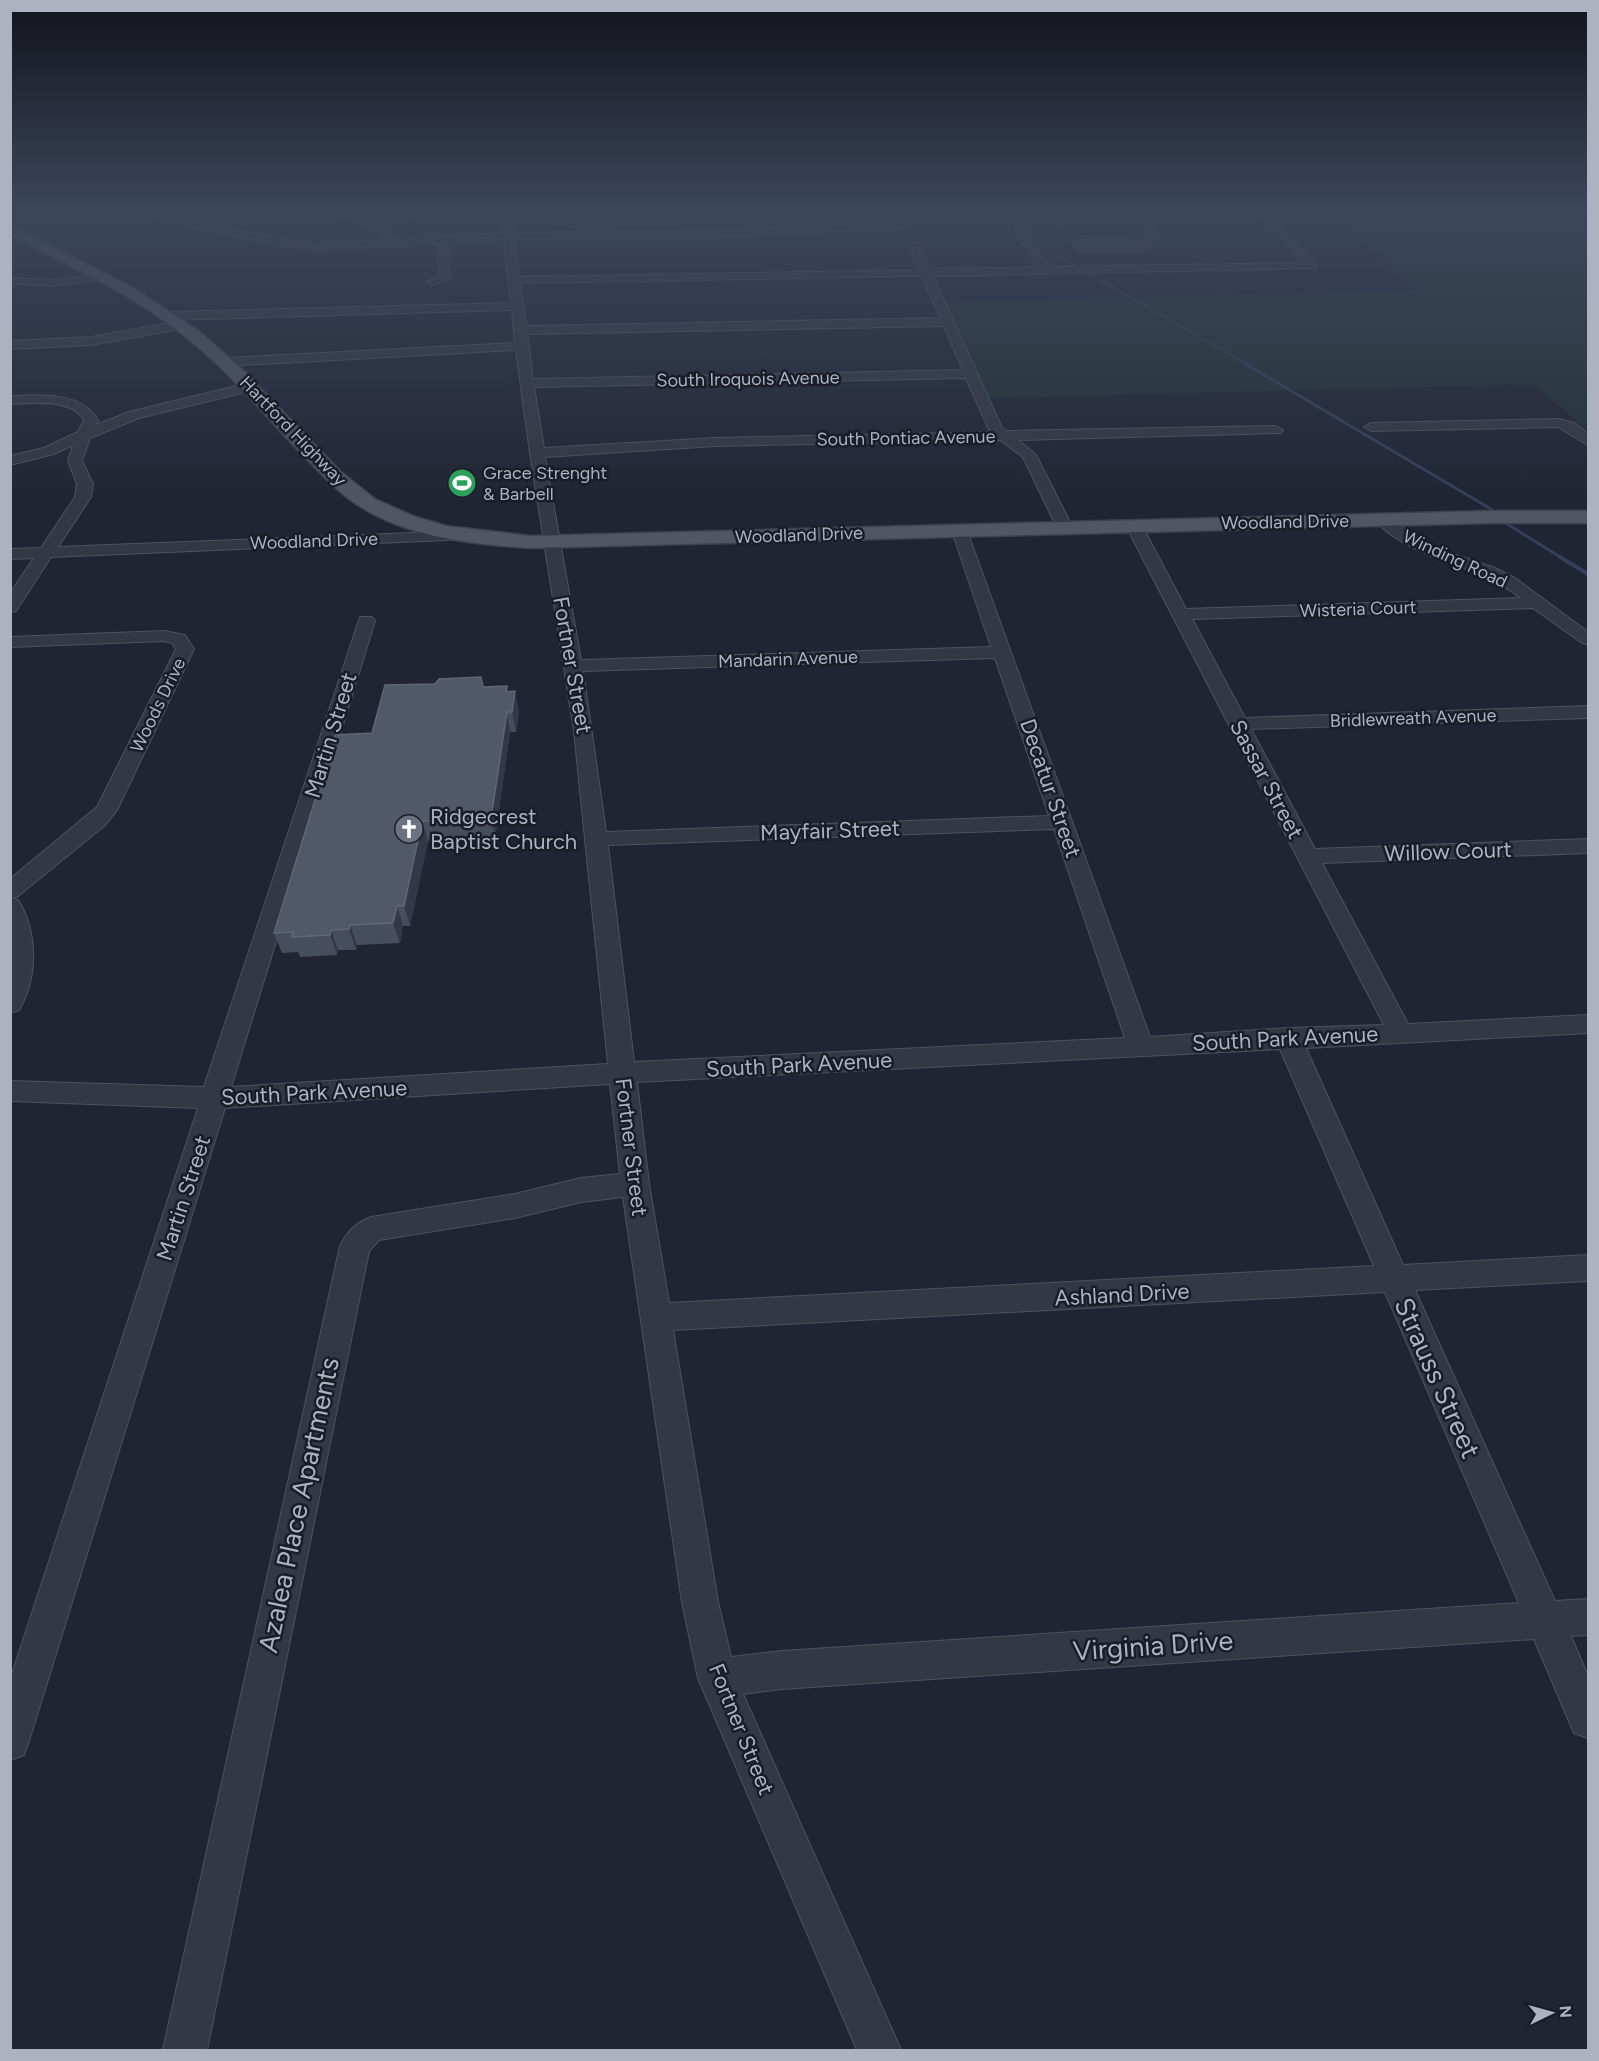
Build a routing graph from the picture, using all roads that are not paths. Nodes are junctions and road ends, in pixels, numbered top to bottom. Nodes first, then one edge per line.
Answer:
1 (152, 308) edge
2 (517, 308) edge
3 (584, 308) edge
4 (942, 308) edge
5 (518, 315) junction
6 (174, 321) junction
7 (948, 322) junction
8 (10, 345) edge
9 (225, 362) junction
10 (970, 374) junction
11 (526, 383) junction
12 (249, 387) junction
13 (10, 400) edge
14 (89, 413) junction
15 (134, 415) junction
16 (1371, 427) dead end
17 (1276, 430) dead end
18 (84, 435) junction
19 (1002, 436) junction
20 (1588, 441) edge
21 (537, 453) junction
22 (10, 463) edge
23 (80, 475) junction
24 (395, 516) junction
25 (1588, 517) edge
26 (1382, 519) junction
27 (1134, 526) junction
28 (1065, 528) junction
29 (960, 531) junction
30 (464, 536) junction
31 (397, 538) junction
32 (552, 542) junction
33 (47, 552) junction
34 (10, 554) edge
35 (1535, 603) junction
36 (10, 607) edge
37 (1181, 614) junction
38 (366, 621) dead end
39 (1588, 639) edge
40 (10, 642) edge
41 (1003, 652) junction
42 (574, 666) junction
43 (1588, 712) edge
44 (1238, 724) junction
45 (1063, 822) junction
46 (597, 839) junction
47 (1588, 846) edge
48 (1308, 856) junction
49 (10, 891) edge
50 (10, 905) edge
51 (10, 1004) edge
52 (1588, 1024) edge
53 (1400, 1032) junction
54 (1288, 1037) junction
55 (1140, 1045) junction
56 (622, 1073) junction
57 (10, 1091) edge
58 (215, 1098) junction
59 (635, 1184) junction
60 (1588, 1268) edge
61 (1392, 1279) junction
62 (655, 1317) junction
63 (1588, 1617) edge
64 (1545, 1620) junction
65 (717, 1678) junction
66 (1588, 1719) edge
67 (13, 1727) edge
68 (185, 2050) edge
69 (879, 2050) edge

1 - 6 main road, Hartford Highway
2 - 5 street, Fortner Street
3 - 5 street
4 - 7 street
5 - 6 street
5 - 7 street
5 - 9 street
5 - 11 street, Fortner Street
6 - 8 street
6 - 9 main road, Hartford Highway
7 - 10 street
9 - 12 main road, Hartford Highway
10 - 11 street, South Iroquois Avenue
10 - 19 street
11 - 21 street, Fortner Street
12 - 15 street
12 - 24 main road, Hartford Highway
13 - 14 street
14 - 15 street
14 - 18 street
15 - 18 street
16 - 20 street
17 - 19 street, South Pontiac Avenue
18 - 22 street
18 - 23 street
19 - 21 street, South Pontiac Avenue
19 - 28 street
21 - 32 street, Fortner Street
22 - 23 street
23 - 33 street
24 - 30 main road, Hartford Highway
24 - 31 main road
25 - 26 main road, Woodland Drive
26 - 27 main road, Woodland Drive
26 - 35 street, Winding Road
27 - 28 main road, Woodland Drive
27 - 37 street, Sassar Street
28 - 29 main road, Woodland Drive
29 - 32 main road, Woodland Drive
29 - 41 street, Decatur Street
30 - 31 street, Woodland Drive
30 - 32 main road, Woodland Drive
31 - 33 street, Woodland Drive
32 - 42 street, Fortner Street
33 - 34 street, Woodland Drive
33 - 36 street
35 - 37 street, Wisteria Court
35 - 39 street, Winding Road
37 - 44 street, Sassar Street
38 - 58 street, Martin Street
40 - 49 street, Woods Drive
41 - 42 street, Mandarin Avenue
41 - 45 street, Decatur Street
42 - 46 street, Fortner Street
43 - 44 street, Bridlewreath Avenue
44 - 48 street, Sassar Street
45 - 46 street, Mayfair Street
45 - 55 street, Decatur Street
46 - 56 street, Fortner Street
47 - 48 street, Willow Court
48 - 53 street, Sassar Street
50 - 51 street
52 - 53 street, South Park Avenue
53 - 54 street, South Park Avenue
54 - 55 street, South Park Avenue
54 - 61 street, Strauss Street
55 - 56 street, South Park Avenue
56 - 58 street, South Park Avenue
56 - 59 street, Fortner Street
57 - 58 street, South Park Avenue
58 - 67 street, Martin Street
59 - 62 street, Fortner Street
59 - 68 street, Azalea Place Apartments
60 - 61 street, Ashland Drive
61 - 62 street, Ashland Drive
61 - 64 street, Strauss Street
62 - 65 street, Fortner Street
63 - 64 street, Virginia Drive
64 - 65 street, Virginia Drive
64 - 66 street, Strauss Street
65 - 69 street, Fortner Street

